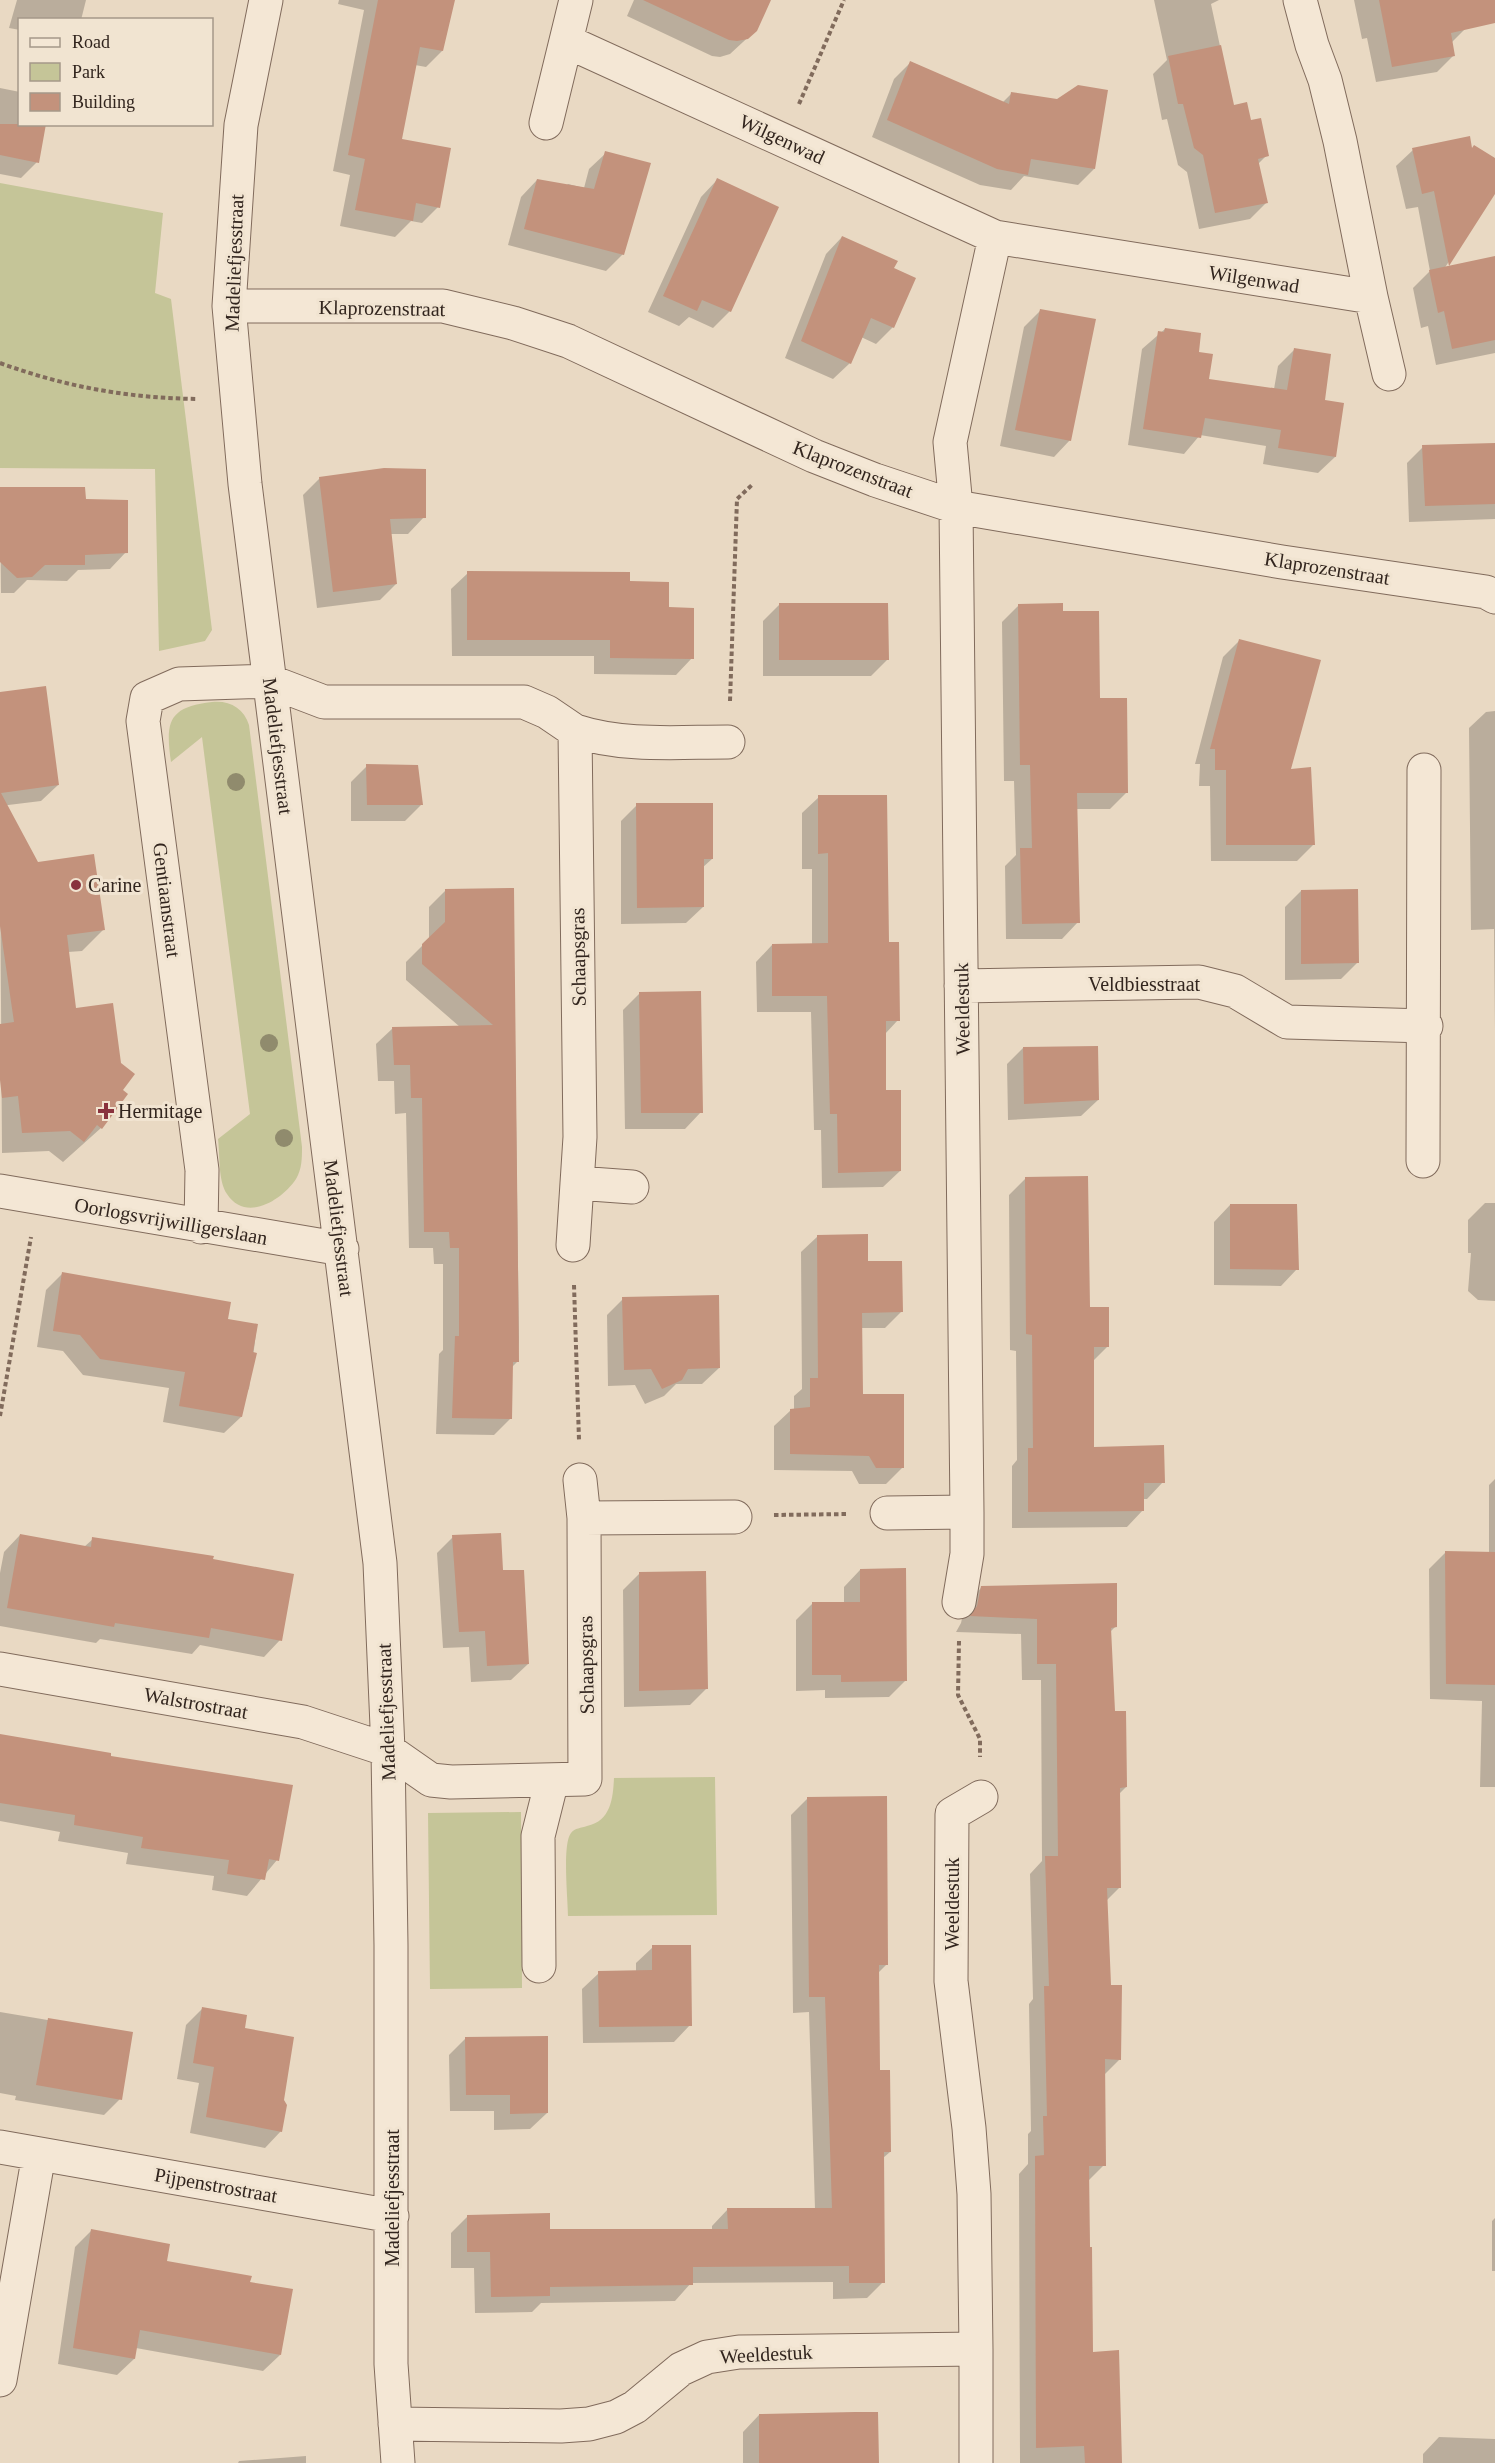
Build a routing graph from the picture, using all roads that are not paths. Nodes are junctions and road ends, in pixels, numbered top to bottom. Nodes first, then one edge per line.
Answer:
1 (266, 0) edge
2 (576, 0) edge
3 (1300, 0) edge
4 (568, 42) junction
5 (546, 123) dead end
6 (995, 237) junction
7 (1371, 297) junction
8 (229, 306) junction
9 (1389, 374) dead end
10 (956, 507) junction
11 (1495, 597) edge
12 (269, 681) junction
13 (575, 731) junction
14 (728, 742) road end
15 (1424, 770) dead end
16 (961, 986) junction
17 (1426, 1026) junction
18 (1423, 1161) dead end
19 (577, 1183) junction
20 (632, 1187) dead end
21 (0, 1191) edge
22 (201, 1227) junction
23 (573, 1245) road end
24 (342, 1248) junction
25 (580, 1480) road end
26 (967, 1512) junction
27 (887, 1513) road end
28 (735, 1517) road end
29 (584, 1518) junction
30 (959, 1602) road end
31 (0, 1670) edge
32 (388, 1750) junction
33 (552, 1780) junction
34 (981, 1797) road end
35 (539, 1966) dead end
36 (0, 2147) edge
37 (39, 2154) junction
38 (392, 2216) junction
39 (976, 2349) junction
40 (0, 2380) edge
41 (395, 2424) junction
42 (398, 2463) edge
43 (976, 2463) edge

1 - 8 street, Madeliefjesstraat
2 - 4 street
3 - 7 street
4 - 5 street
4 - 6 street, Wilgenwad
6 - 7 street, Wilgenwad
6 - 10 street
7 - 9 street
8 - 10 street, Klaprozenstraat
8 - 12 street, Madeliefjesstraat
10 - 11 street, Klaprozenstraat
10 - 16 street, Weeldestuk
12 - 13 street
12 - 22 street, Gentiaanstraat
12 - 24 street, Madeliefjesstraat
13 - 14 street
13 - 19 street, Schaapsgras
15 - 17 street
16 - 17 street, Veldbiesstraat
16 - 26 street, Weeldestuk
17 - 18 street
19 - 20 street
19 - 23 street, Schaapsgras
21 - 22 street, Oorlogsvrijwilligerslaan
22 - 24 street, Oorlogsvrijwilligerslaan
24 - 32 street, Madeliefjesstraat
25 - 29 street, Schaapsgras
26 - 27 street
26 - 30 street, Weeldestuk
28 - 29 street
29 - 33 street, Schaapsgras
31 - 32 street, Walstrostraat
32 - 33 street, Schaapsgras
32 - 38 street, Madeliefjesstraat
33 - 35 street
34 - 39 street, Weeldestuk
36 - 37 street, Pijpenstrostraat
37 - 38 street, Pijpenstrostraat
37 - 40 street
38 - 41 street, Madeliefjesstraat
39 - 41 street, Weeldestuk
39 - 43 street, Weeldestuk
41 - 42 street, Madeliefjesstraat

